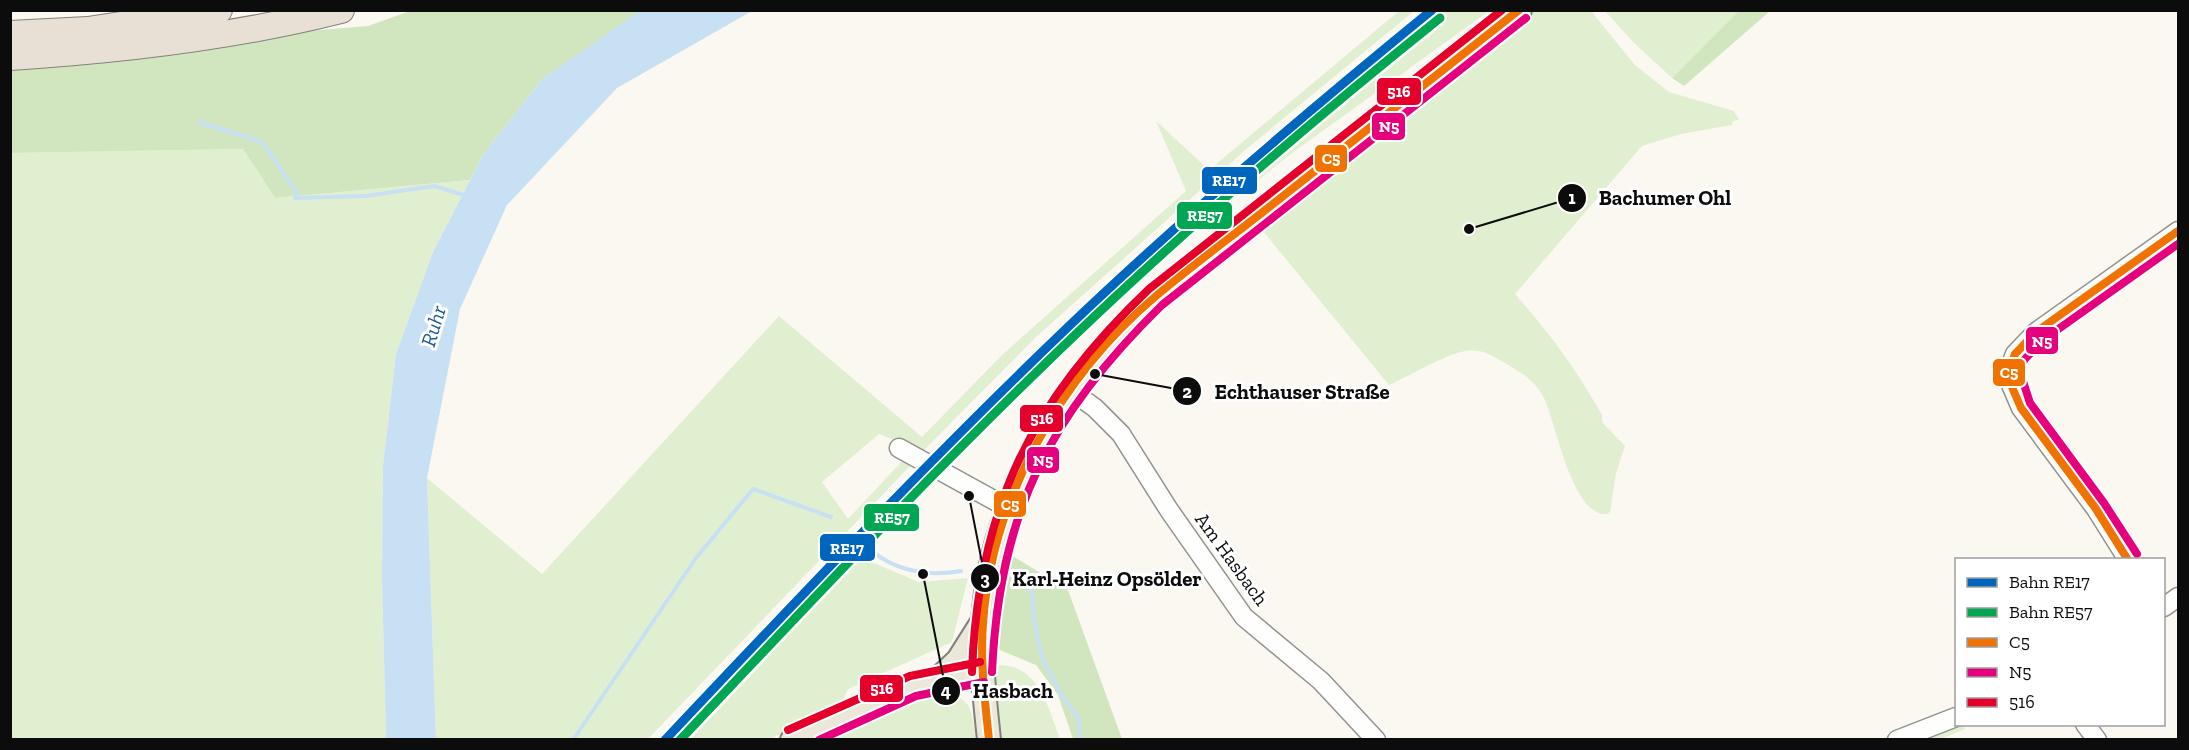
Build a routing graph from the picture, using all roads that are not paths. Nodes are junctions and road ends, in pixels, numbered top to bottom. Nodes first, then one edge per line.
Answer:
1 (219, 10) edge
2 (341, 10) edge
3 (1521, 10) edge
4 (10, 34) edge
5 (10, 57) edge
6 (2178, 231) edge
7 (1070, 390) junction
8 (899, 448) dead end
9 (1008, 508) junction
10 (2127, 558) edge
11 (2178, 597) edge
12 (2165, 606) edge
13 (983, 621) junction
14 (982, 672) junction
15 (939, 678) junction
16 (1955, 717) edge
17 (2086, 726) edge
18 (792, 740) edge
19 (989, 740) edge
20 (1376, 740) edge
21 (1897, 740) edge
22 (2097, 740) edge

1 - 4 highway
2 - 5 highway
3 - 7 main road
6 - 10 street
7 - 9 main road
7 - 20 street, Am Hasbach
8 - 9 street
9 - 13 main road
11 - 12 street
13 - 14 main road
13 - 15 main road
14 - 15 main road
14 - 19 main road
15 - 18 main road
16 - 21 street
17 - 22 street

